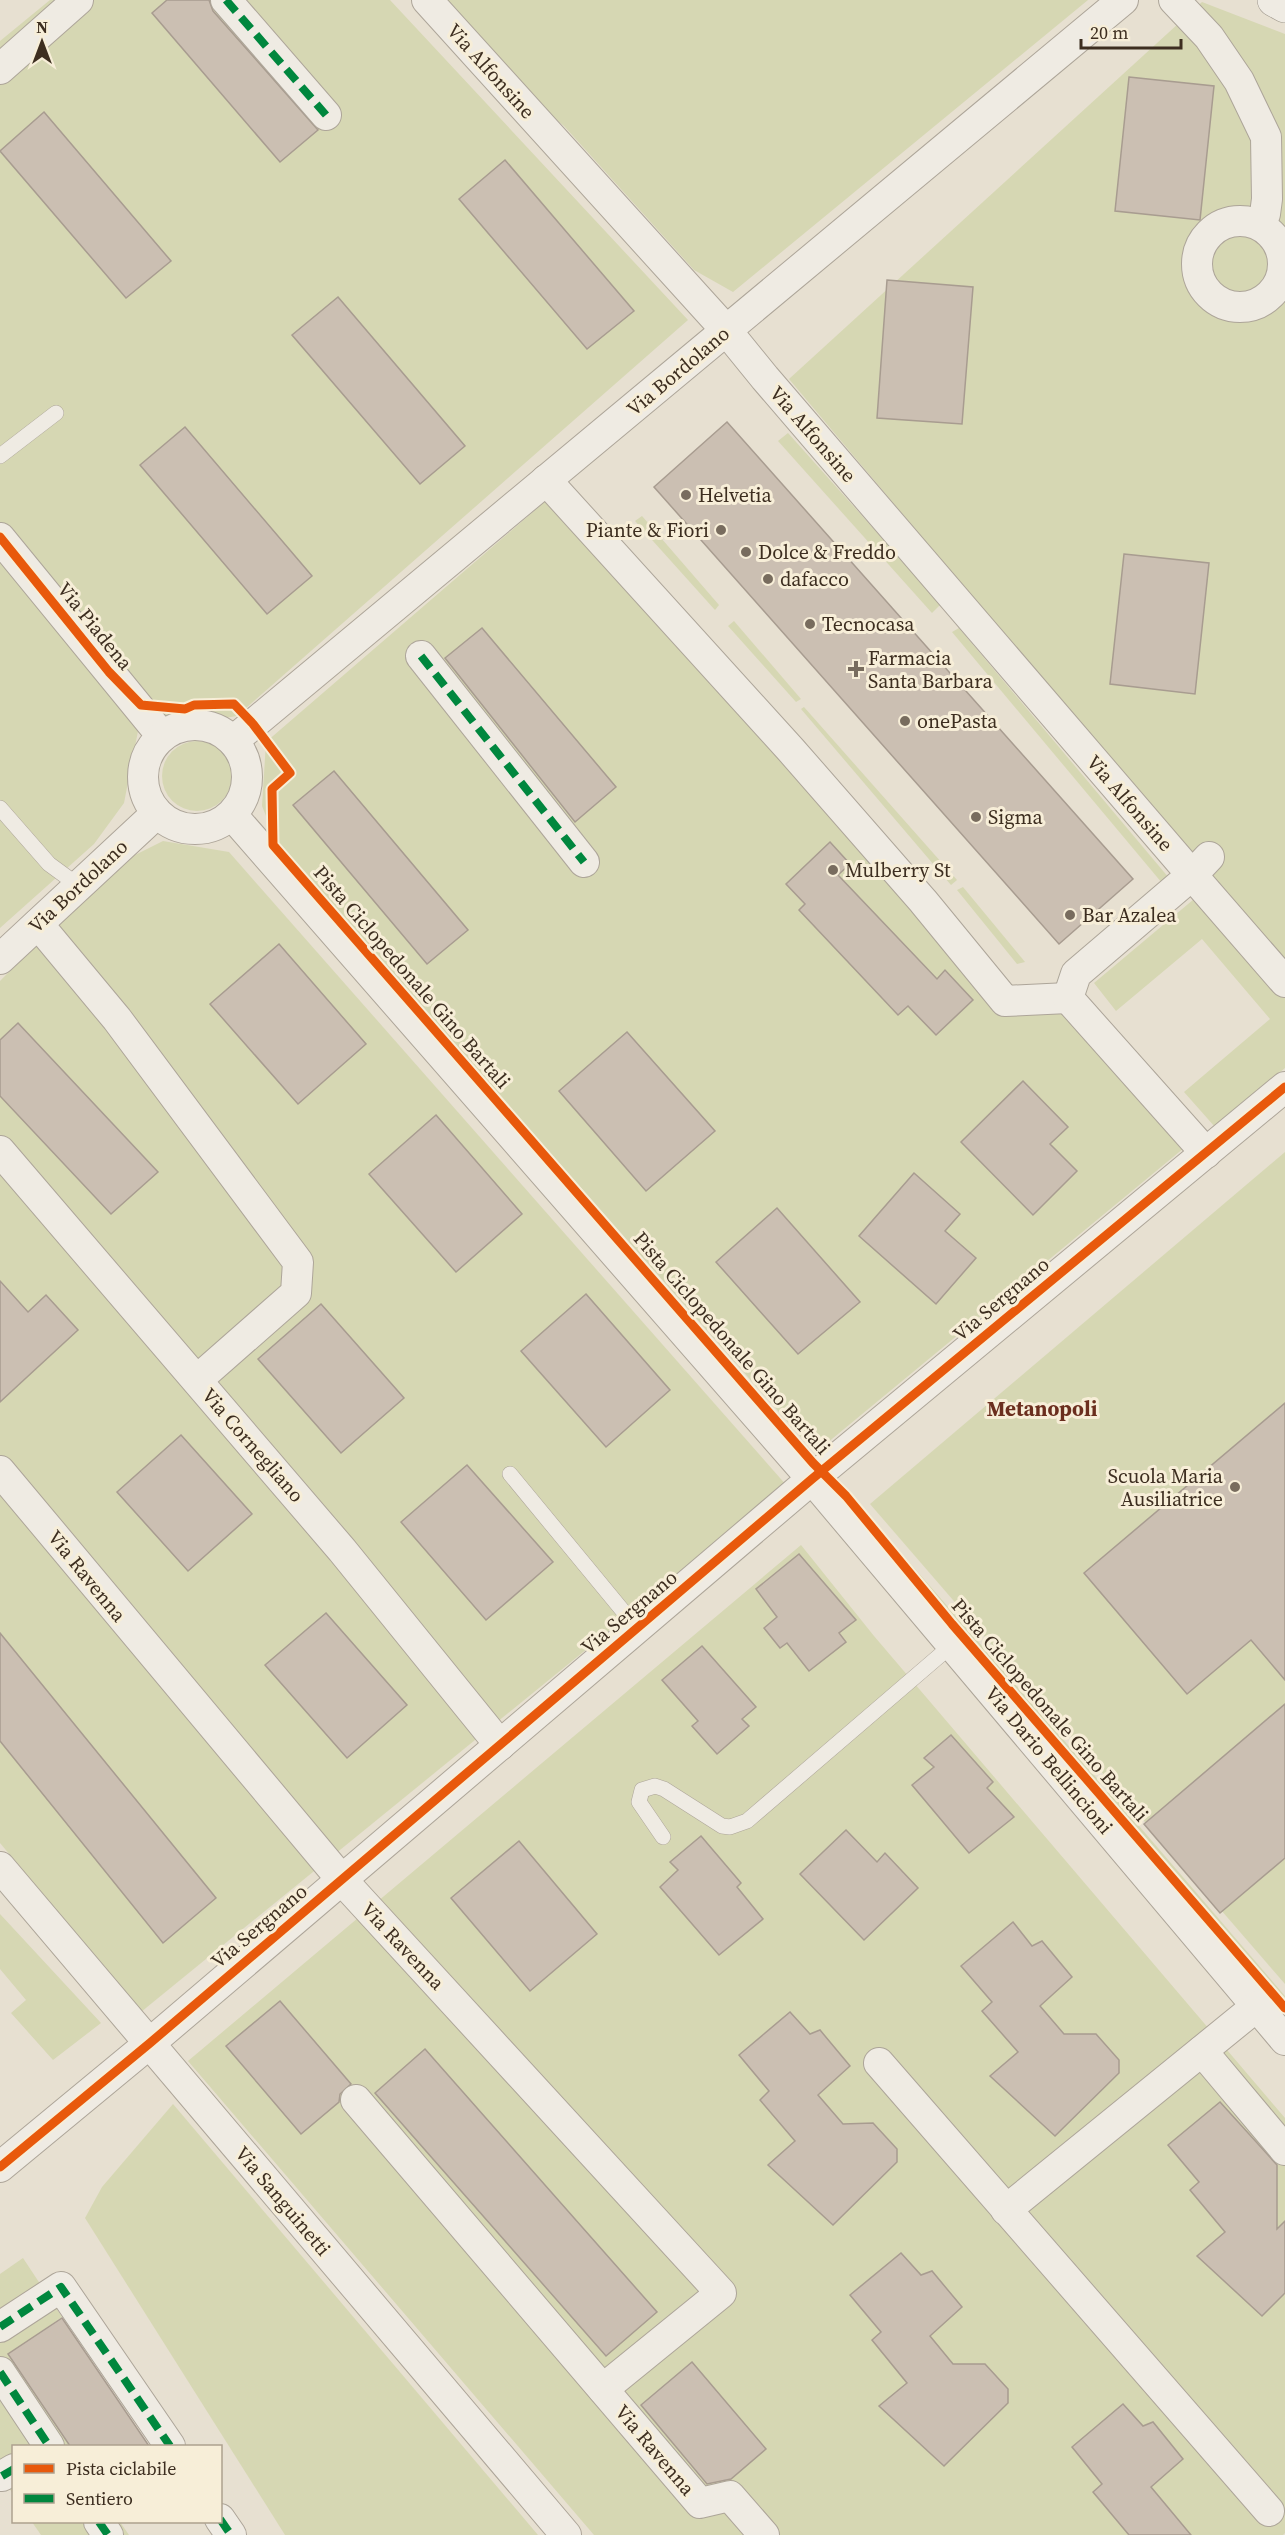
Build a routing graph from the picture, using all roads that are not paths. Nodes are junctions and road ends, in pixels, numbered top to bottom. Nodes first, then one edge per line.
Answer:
1 (78, 0) edge
2 (226, 0) edge
3 (428, 0) edge
4 (1123, 0) edge
5 (1174, 0) edge
6 (1274, 0) edge
7 (1285, 6) edge
8 (0, 69) edge
9 (326, 116) dead end
10 (1260, 225) dead end
11 (726, 330) junction
12 (56, 413) dead end
13 (0, 456) edge
14 (546, 480) junction
15 (0, 538) edge
16 (422, 656) dead end
17 (162, 736) junction
18 (232, 741) junction
19 (0, 808) edge
20 (157, 813) junction
21 (232, 814) junction
22 (584, 862) dead end
23 (1201, 866) junction
24 (78, 886) junction
25 (38, 924) junction
26 (0, 959) edge
27 (1285, 982) edge
28 (1068, 999) junction
29 (1285, 1087) edge
30 (0, 1151) edge
31 (1206, 1153) junction
32 (196, 1380) junction
33 (0, 1471) edge
34 (510, 1474) dead end
35 (812, 1479) junction
36 (637, 1628) junction
37 (952, 1645) junction
38 (500, 1745) junction
39 (663, 1837) dead end
40 (0, 1867) edge
41 (342, 1880) junction
42 (1257, 2006) junction
43 (1285, 2040) edge
44 (150, 2043) junction
45 (1202, 2051) junction
46 (879, 2063) dead end
47 (356, 2100) dead end
48 (1285, 2150) edge
49 (0, 2167) edge
50 (1006, 2210) junction
51 (0, 2327) edge
52 (0, 2372) edge
53 (603, 2389) junction
54 (47, 2445) edge
55 (169, 2445) edge
56 (1269, 2511) dead end
57 (222, 2523) edge
58 (231, 2535) edge
59 (566, 2535) edge
60 (764, 2535) edge

1 - 8 street
2 - 9 street
3 - 11 street, Via Alfonsine
4 - 11 street, Via Bordolano
5 - 10 street
6 - 7 street
11 - 14 street, Via Bordolano
11 - 23 street, Via Alfonsine
12 - 13 lane
14 - 18 street, Via Bordolano
14 - 28 street
15 - 17 street, Via Piadena
16 - 22 street
17 - 18 street
17 - 20 street
18 - 21 street
19 - 24 lane
20 - 21 street
20 - 24 street, Via Bordolano
21 - 35 street
23 - 27 street, Via Alfonsine
23 - 28 street
24 - 25 street, Via Bordolano
25 - 26 street, Via Bordolano
25 - 32 street
28 - 31 street
29 - 31 street, Via Sergnano
30 - 32 street, Via Cornegliano
31 - 35 street, Via Sergnano
32 - 38 street, Via Cornegliano
33 - 41 street, Via Ravenna
34 - 36 lane
35 - 36 street, Via Sergnano
35 - 37 street, Via Dario Bellincioni
36 - 38 street, Via Sergnano
37 - 39 lane
37 - 42 street, Via Dario Bellincioni
38 - 41 street, Via Sergnano
40 - 44 street, Via Sanguinetti
41 - 44 street, Via Sergnano
41 - 53 street, Via Ravenna
42 - 43 street, Via Dario Bellincioni
42 - 45 street
44 - 49 street, Via Sergnano
44 - 59 street, Via Sanguinetti
45 - 48 street
45 - 50 street
46 - 50 street
47 - 53 street, Via Ravenna
50 - 56 street
51 - 55 street
52 - 54 street
53 - 60 street, Via Ravenna
57 - 58 street

